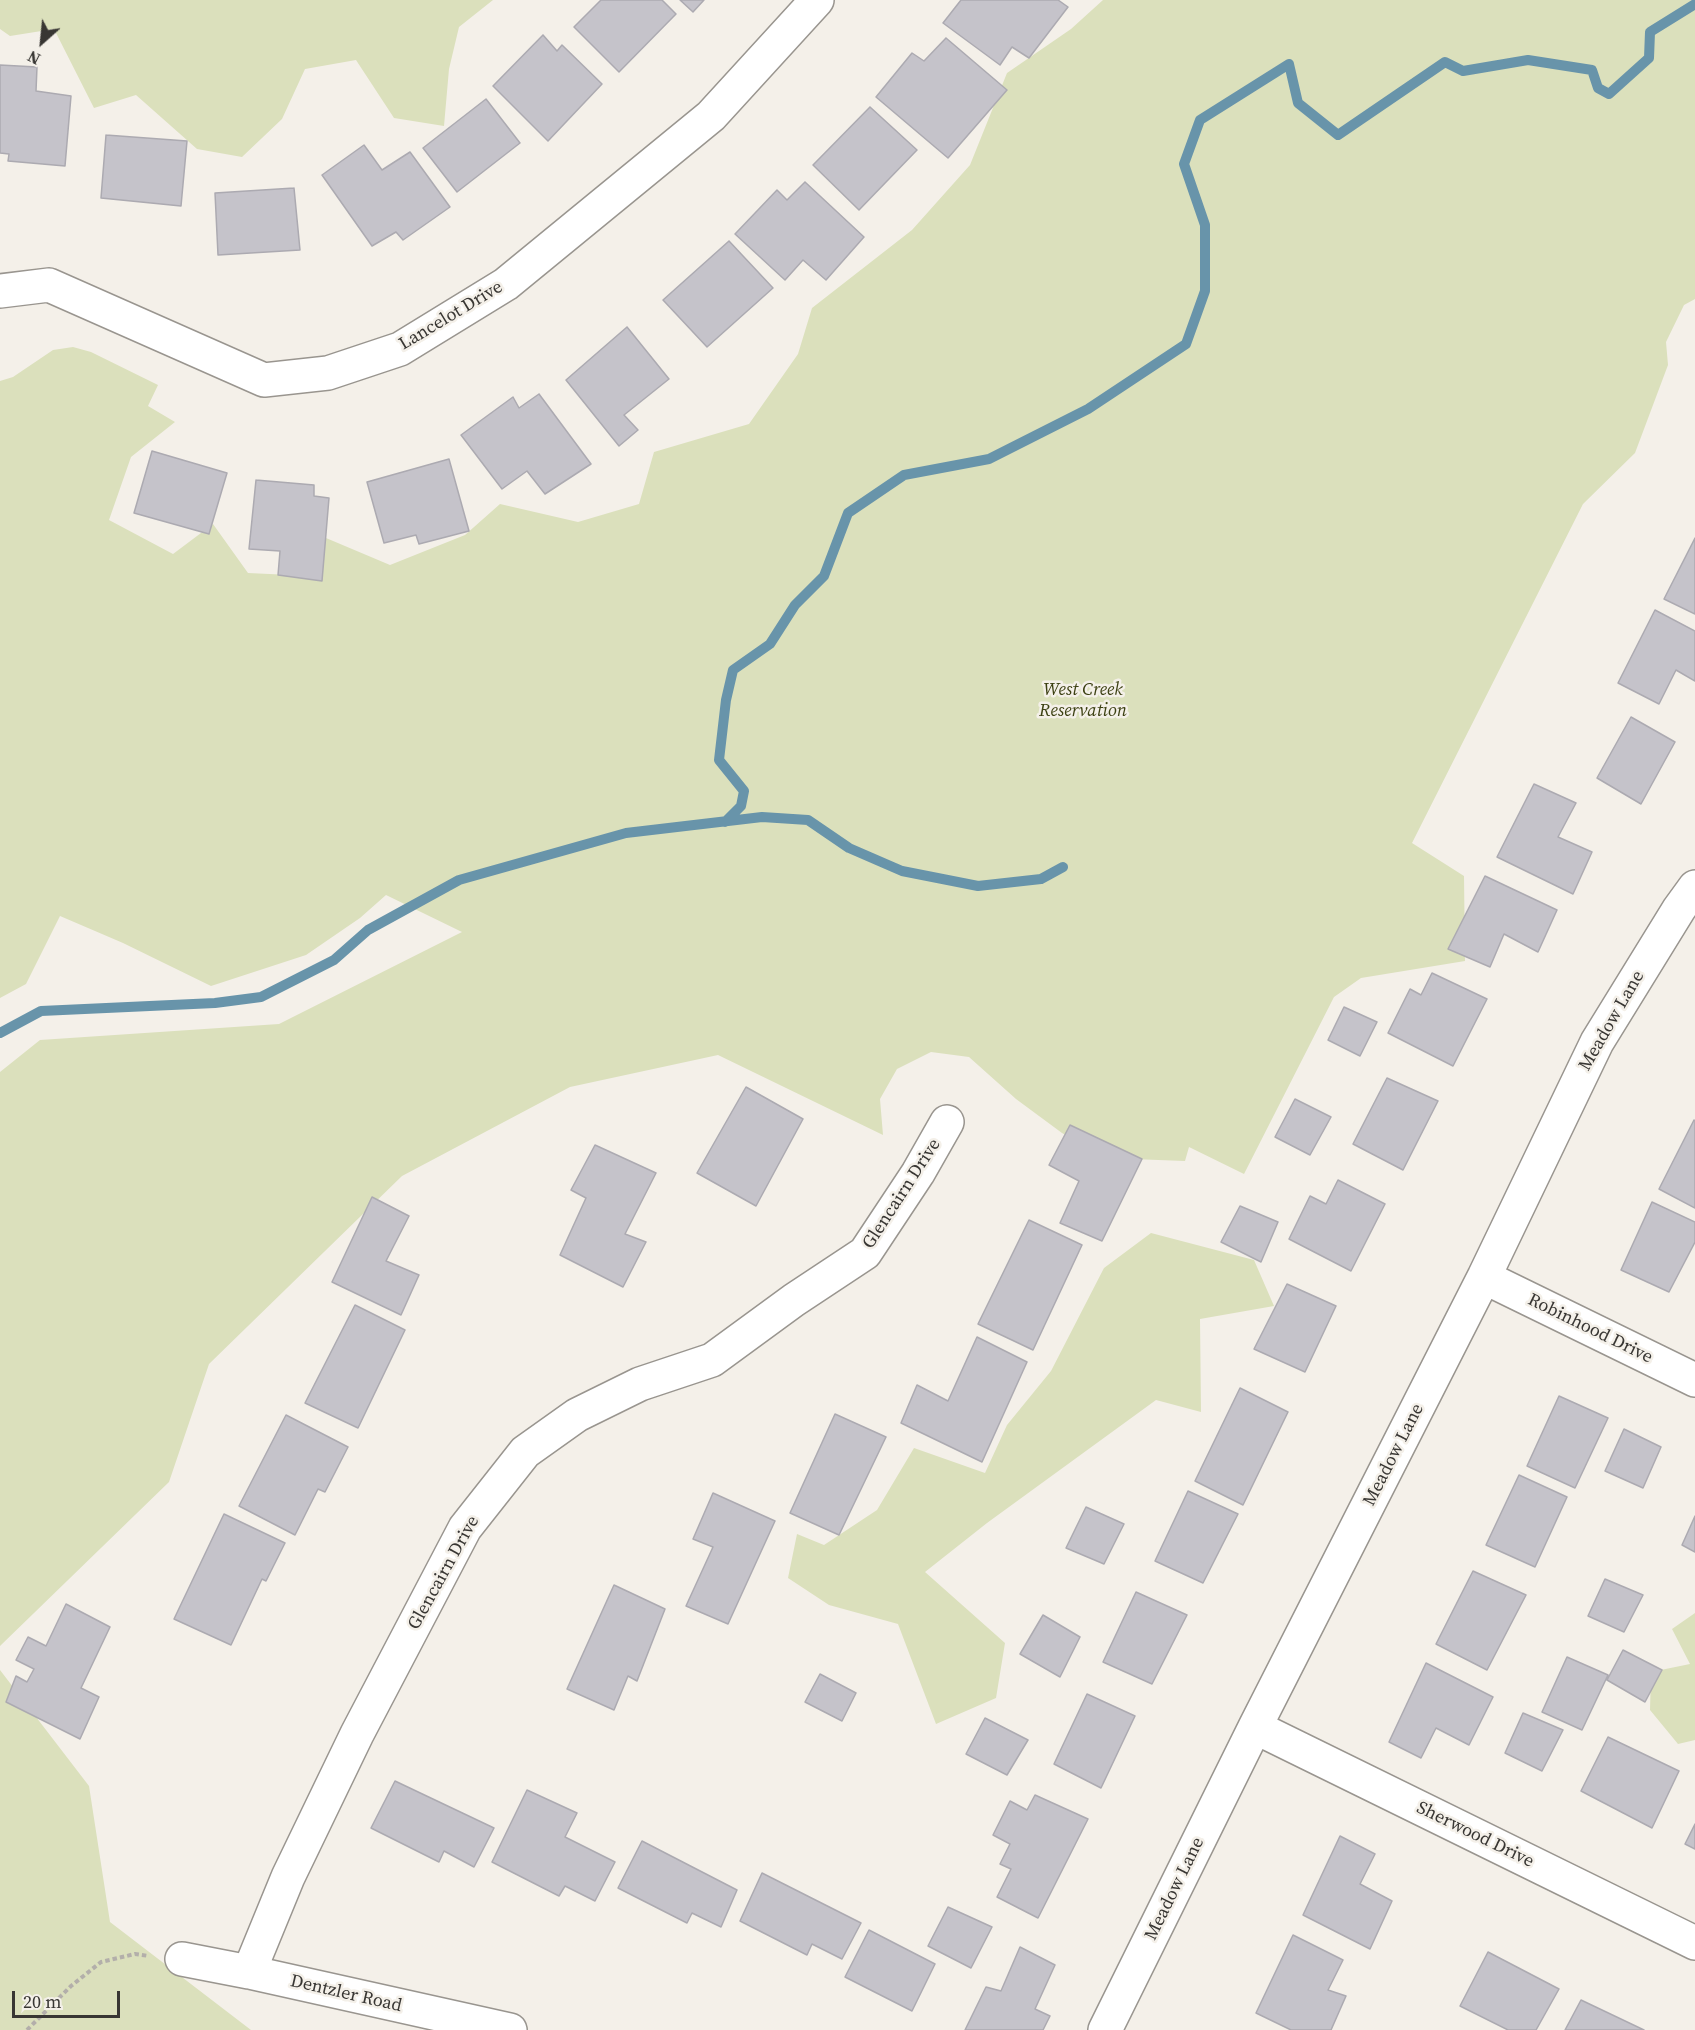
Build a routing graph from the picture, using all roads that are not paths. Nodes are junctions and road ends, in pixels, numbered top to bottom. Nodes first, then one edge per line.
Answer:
1 (816, 0) edge
2 (0, 291) edge
3 (1695, 887) edge
4 (946, 1122) dead end
5 (1484, 1277) junction
6 (1695, 1380) edge
7 (1255, 1727) junction
8 (1695, 1943) edge
9 (182, 1959) road end
10 (249, 1972) junction
11 (510, 2030) edge
12 (1105, 2030) edge

1 - 2 street, Lancelot Drive
3 - 5 street, Meadow Lane
4 - 10 street, Glencairn Drive
5 - 6 street, Robinhood Drive
5 - 7 street, Meadow Lane
7 - 8 street, Sherwood Drive
7 - 12 street, Meadow Lane
9 - 10 street, Dentzler Road
10 - 11 street, Dentzler Road

